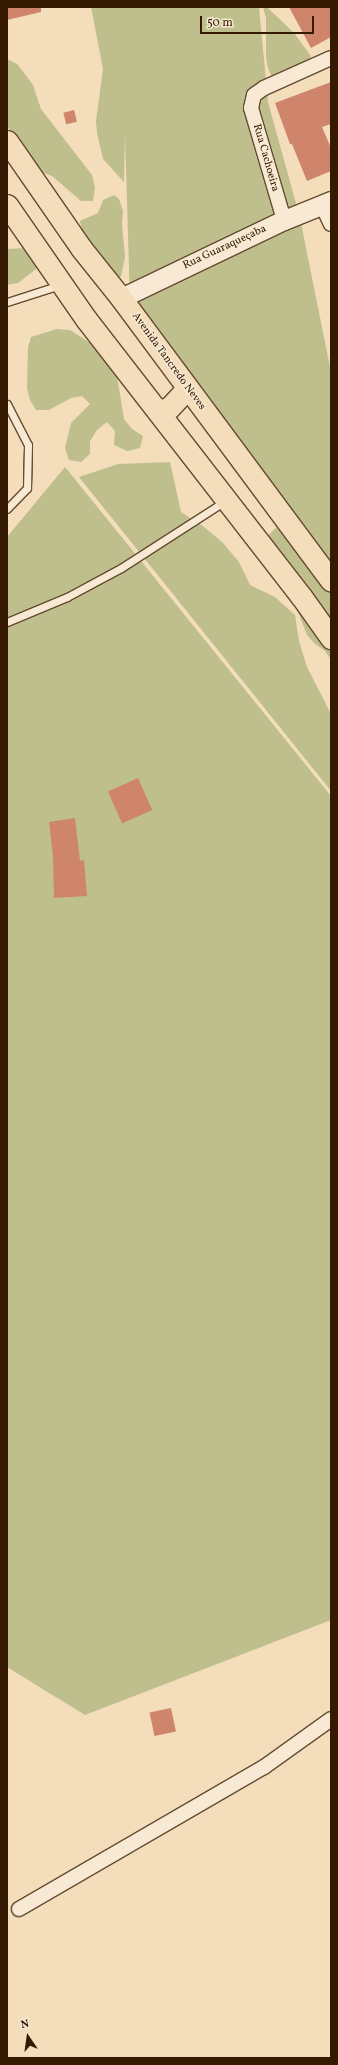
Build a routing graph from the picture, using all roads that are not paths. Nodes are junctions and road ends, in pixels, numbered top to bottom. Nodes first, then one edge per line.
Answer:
1 (331, 58) edge
2 (7, 141) edge
3 (7, 162) edge
4 (327, 203) edge
5 (7, 205) edge
6 (284, 220) junction
7 (331, 224) edge
8 (81, 248) junction
9 (62, 284) junction
10 (121, 298) junction
11 (7, 302) edge
12 (187, 389) junction
13 (7, 404) edge
14 (158, 411) junction
15 (227, 500) junction
16 (7, 509) edge
17 (331, 581) edge
18 (7, 622) edge
19 (331, 638) edge
20 (331, 1719) edge
21 (19, 1908) dead end

1 - 6 street, Rua Cachoeira
2 - 8 main road, Avenida Tancredo Neves
3 - 8 main road
4 - 6 main road, Rua Guaraqueçaba
4 - 7 street
5 - 9 main road
6 - 10 main road, Rua Guaraqueçaba
8 - 10 main road, Avenida Tancredo Neves
9 - 11 lane
9 - 14 main road
10 - 12 main road, Avenida Tancredo Neves
12 - 14 main road
12 - 17 main road, Avenida Tancredo Neves
13 - 16 lane
14 - 15 main road
15 - 18 lane
15 - 19 main road
20 - 21 street

